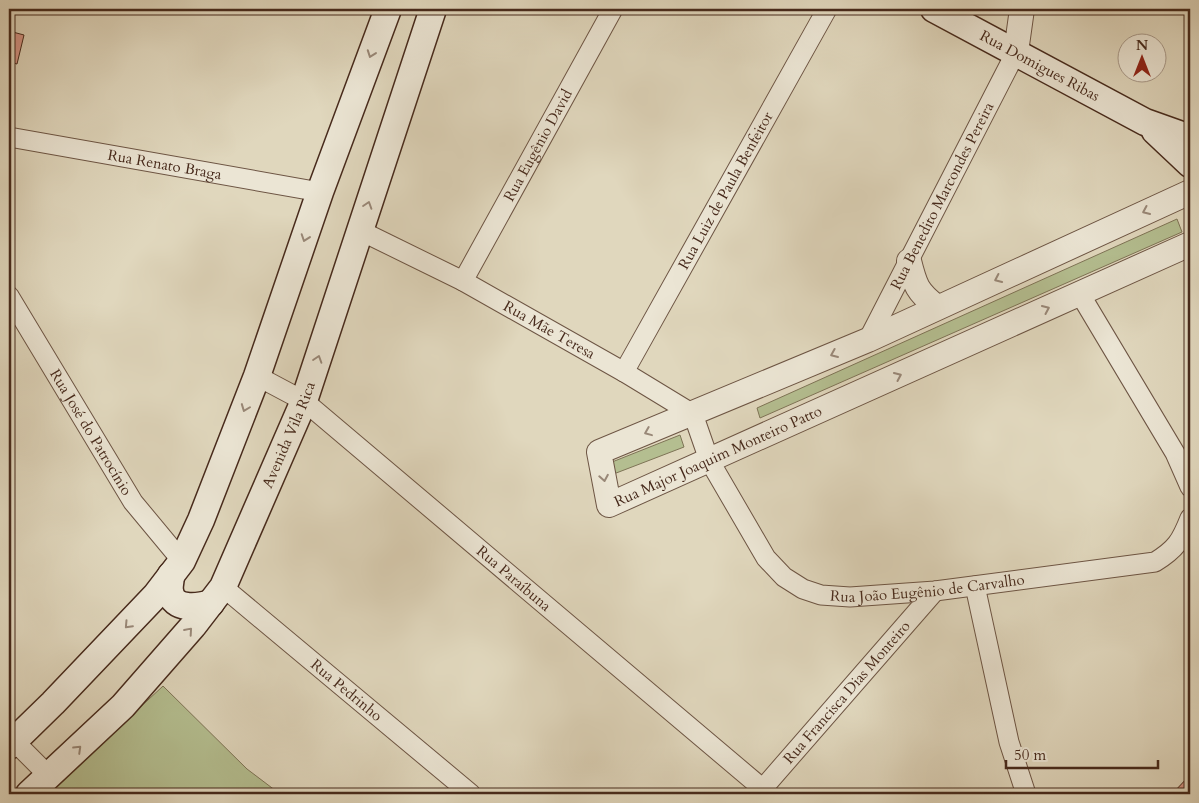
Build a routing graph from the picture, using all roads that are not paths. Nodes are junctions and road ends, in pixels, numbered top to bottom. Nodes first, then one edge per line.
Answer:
1 (388, 9) edge
2 (433, 9) edge
3 (614, 9) edge
4 (827, 9) edge
5 (934, 9) edge
6 (1022, 9) edge
7 (1016, 52) junction
8 (1145, 122) junction
9 (9, 137) edge
10 (1190, 138) edge
11 (1190, 164) edge
12 (320, 192) junction
13 (1190, 192) edge
14 (359, 230) junction
15 (1190, 244) edge
16 (909, 261) junction
17 (463, 281) junction
18 (1080, 294) junction
19 (9, 296) edge
20 (937, 308) junction
21 (868, 340) junction
22 (624, 372) junction
23 (257, 376) junction
24 (304, 401) junction
25 (693, 414) junction
26 (709, 460) junction
27 (1190, 486) edge
28 (1190, 518) edge
29 (176, 568) junction
30 (975, 586) junction
31 (935, 591) junction
32 (217, 595) junction
33 (10, 740) edge
34 (49, 776) junction
35 (761, 791) edge
36 (29, 794) edge
37 (471, 794) edge
38 (1026, 794) edge

1 -> 12 main road
14 -> 2 main road, Avenida Vila Rica
3 - 17 street, Rua Eugênio David
4 - 22 street, Rua Luiz de Paula Benfeitor
5 - 7 main road, Rua Domigues Ribas
6 - 7 street
7 - 8 main road, Rua Domigues Ribas
7 - 16 street, Rua Benedito Marcondes Pereira
8 - 10 main road, Rua Domigues Ribas
8 - 11 main road, Rua Domigues Ribas
9 - 12 street, Rua Renato Braga
12 -> 23 main road
13 -> 20 street, Rua Major Joaquim Monteiro Patto
14 - 17 street, Rua Mãe Teresa
24 -> 14 main road, Avenida Vila Rica
15 - 18 street, Rua Major Joaquim Monteiro Patto
16 - 20 street
16 - 21 street, Rua Benedito Marcondes Pereira
17 - 22 street, Rua Mãe Teresa
26 -> 18 street, Rua Major Joaquim Monteiro Patto
18 - 27 street
19 - 29 street, Rua José do Patrocínio
20 - 21 street, Rua Major Joaquim Monteiro Patto
21 -> 25 street, Rua Major Joaquim Monteiro Patto
22 - 25 street, Rua Mãe Teresa
23 - 24 street, Rua Paraíbuna
23 -> 29 main road
24 - 32 main road, Avenida Vila Rica
24 - 35 street, Rua Paraíbuna
25 - 26 street
25 -> 26 street, Rua Major Joaquim Monteiro Patto
26 - 31 street, Rua João Eugênio de Carvalho
28 - 30 street, Rua João Eugênio de Carvalho
29 - 32 main road
29 -> 33 main road
30 - 31 street, Rua João Eugênio de Carvalho
30 - 38 street
31 - 35 street, Rua Francisca Dias Monteiro
34 -> 32 main road, Avenida Vila Rica
32 - 37 street, Rua Pedrinho
33 - 34 street
34 - 36 main road, Avenida Vila Rica

